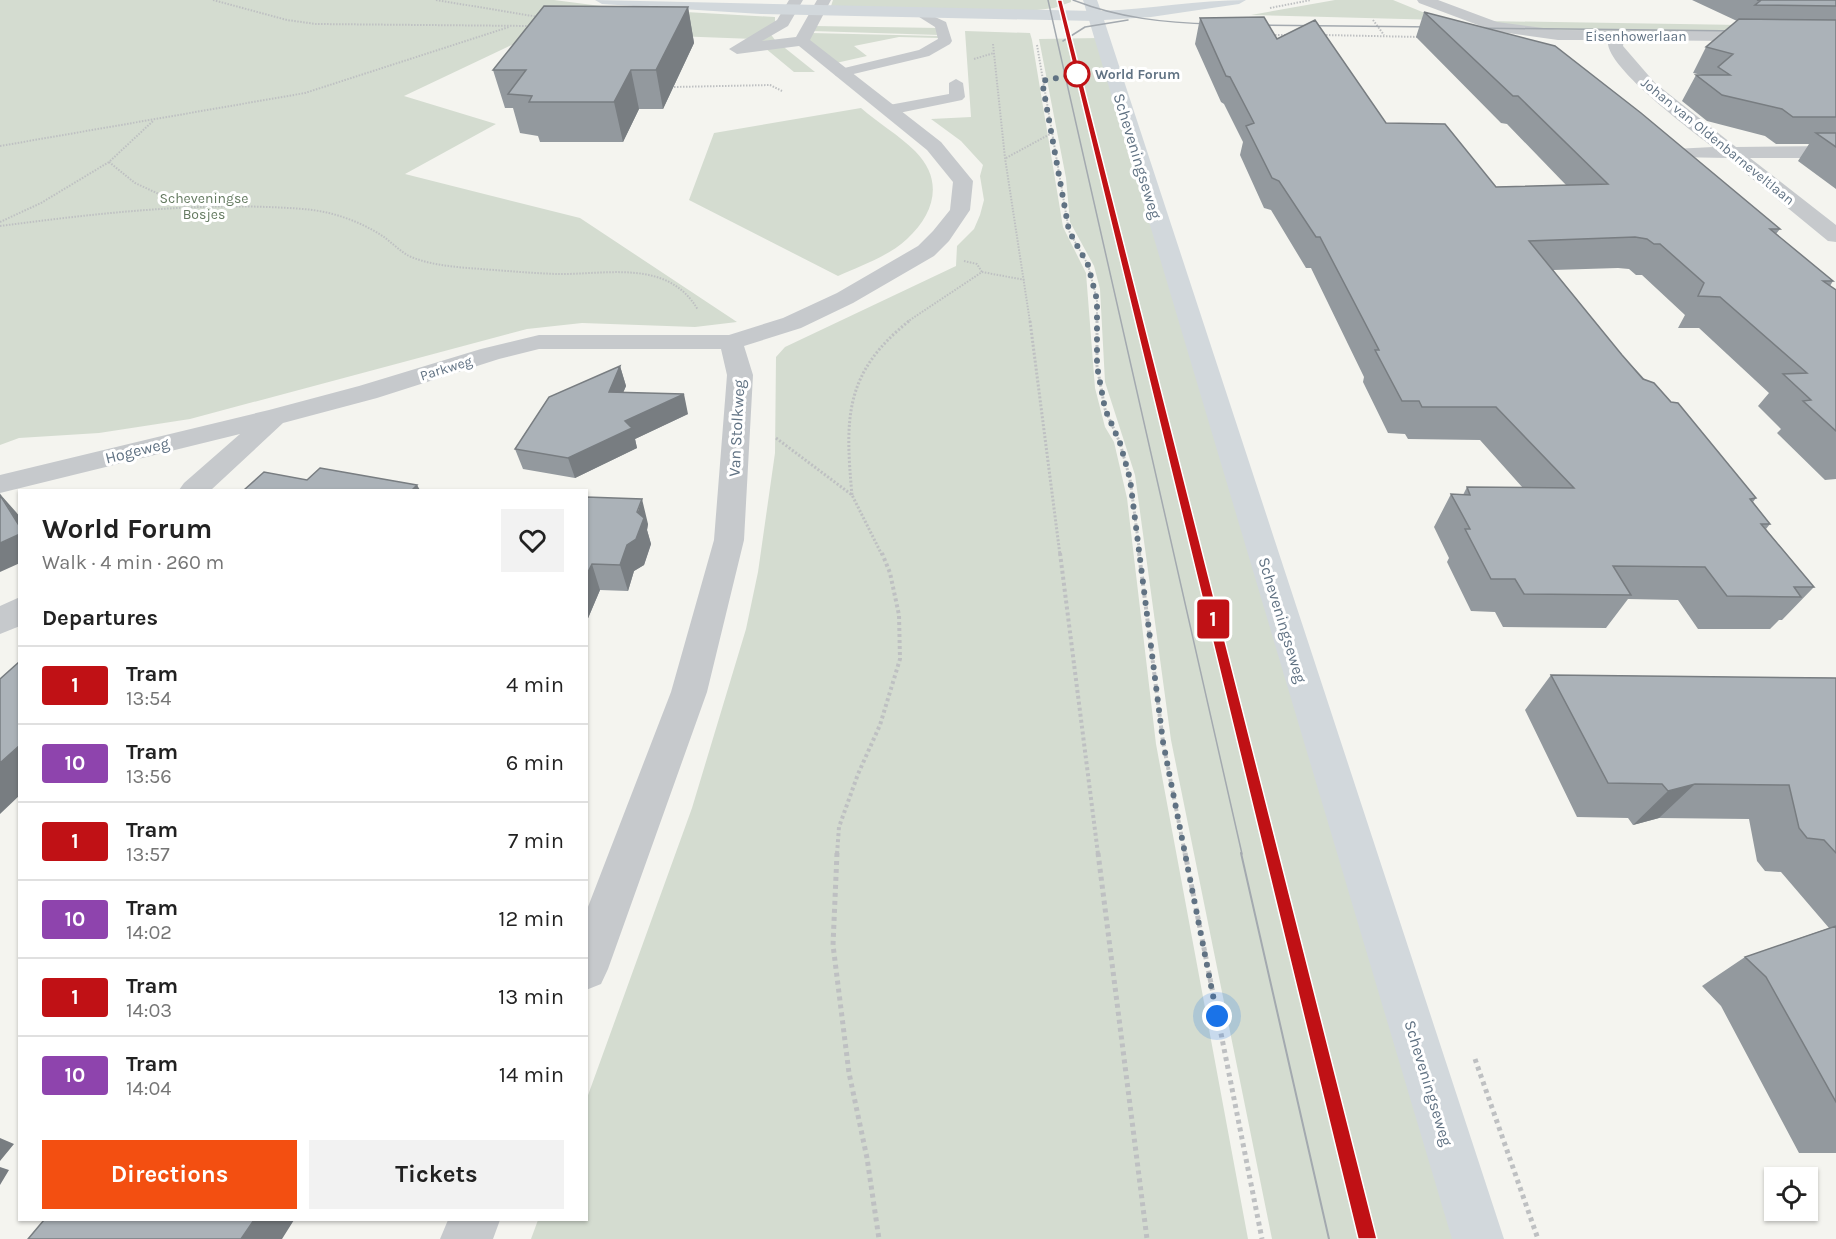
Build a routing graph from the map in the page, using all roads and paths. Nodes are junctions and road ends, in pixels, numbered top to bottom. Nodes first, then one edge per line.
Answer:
1 (213, 0) edge
2 (602, 0) edge
3 (1239, 0) edge
4 (1424, 0) edge
5 (793, 5) edge
6 (821, 6) edge
7 (1440, 7) junction
8 (1093, 8) edge
9 (922, 15) junction
10 (1373, 20) dead end
11 (1836, 23) edge
12 (1523, 32) junction
13 (1269, 34) edge
14 (1292, 35) edge
15 (1315, 35) edge
16 (1385, 36) junction
17 (1617, 36) junction
18 (1429, 37) edge
19 (1836, 37) edge
20 (1035, 38) dead end
21 (992, 40) dead end
22 (802, 41) junction
23 (928, 51) junction
24 (1555, 54) edge
25 (952, 58) dead end
26 (841, 73) junction
27 (956, 83) dead end
28 (674, 87) edge
29 (782, 91) dead end
30 (889, 110) junction
31 (153, 120) junction
32 (1052, 133) junction
33 (1663, 138) edge
34 (0, 146) edge
35 (1836, 152) edge
36 (1681, 153) junction
37 (1733, 153) junction
38 (1005, 158) junction
39 (109, 162) junction
40 (1707, 175) edge
41 (186, 206) junction
42 (0, 224) edge
43 (1836, 236) edge
44 (1025, 280) junction
45 (731, 342) junction
46 (273, 417) junction
47 (737, 429) junction
48 (0, 484) edge
49 (195, 489) edge
50 (852, 495) junction
51 (18, 610) edge
52 (0, 622) edge
53 (588, 964) edge
54 (475, 1221) edge
55 (466, 1239) edge
56 (879, 1239) edge
57 (1147, 1239) edge
58 (1262, 1239) edge
59 (1478, 1239) edge

1 - 31 path
2 - 5 street
3 - 8 street
4 - 7 street, Eisenhowerlaan
5 - 6 street
5 - 22 street
6 - 9 street
6 - 22 street
7 - 11 street, Eisenhowerlaan
7 - 12 street, Eisenhowerlaan
8 - 9 street
8 - 59 street, Scheveningseweg
9 - 23 lane
10 - 16 path
12 - 17 street, Eisenhowerlaan
12 - 24 street
13 - 14 path
15 - 16 path
16 - 18 path
17 - 19 street, Eisenhowerlaan
17 - 37 street, Johan van Oldenbarneveltlaan
20 - 32 path
21 - 38 path
22 - 26 street
23 - 25 lane
23 - 26 lane
26 - 30 street
27 - 30 lane
28 - 29 path
30 - 45 street
31 - 34 path
31 - 39 path
32 - 38 path
32 - 58 path
33 - 36 street, Johan van Oldenbarneveltlaan
35 - 37 street
36 - 37 street
36 - 40 street, Johan van Oldenbarneveltlaan
37 - 43 street, Johan van Oldenbarneveltlaan
38 - 44 path
39 - 41 path
39 - 42 path
41 - 42 path
41 - 45 path
44 - 50 path
44 - 57 path
45 - 46 street, Parkweg
45 - 47 street, Van Stolkweg
46 - 48 street, Hogeweg
46 - 49 street, Parkweg
47 - 50 path
47 - 53 street, Van Stolkweg
50 - 56 path
51 - 52 street
54 - 55 street

